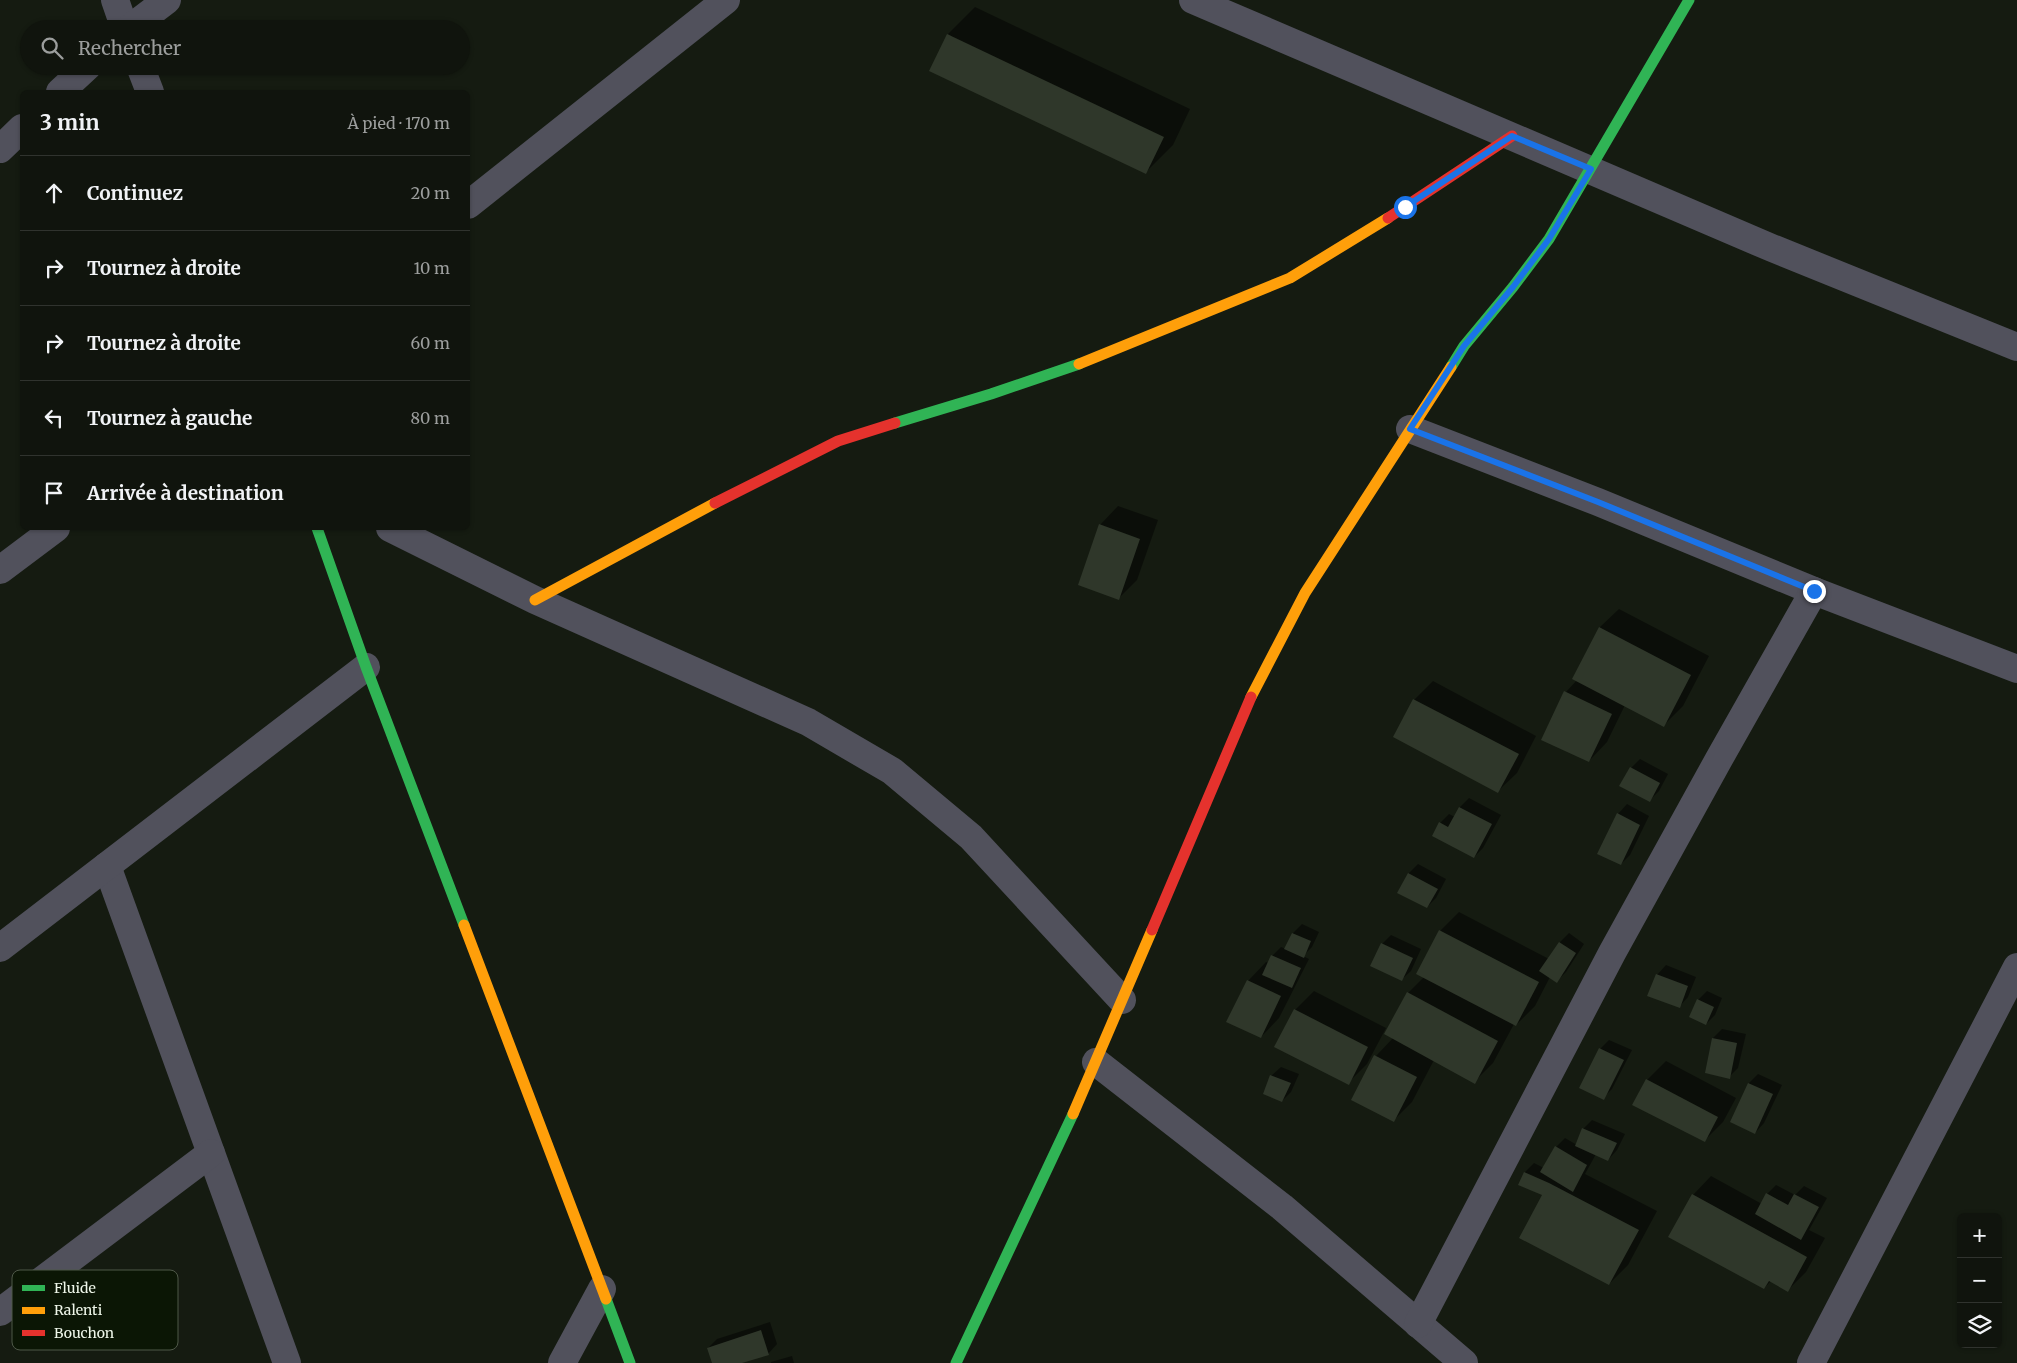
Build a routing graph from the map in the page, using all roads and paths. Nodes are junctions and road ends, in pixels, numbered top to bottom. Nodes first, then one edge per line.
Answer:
1 (115, 0) edge
2 (168, 0) edge
3 (726, 0) edge
4 (1193, 0) edge
5 (1689, 0) edge
6 (122, 20) edge
7 (141, 20) edge
8 (78, 75) edge
9 (143, 75) edge
10 (62, 90) edge
11 (149, 90) edge
12 (20, 130) edge
13 (1512, 136) junction
14 (0, 149) edge
15 (1591, 169) junction
16 (470, 203) edge
17 (2017, 347) edge
18 (1410, 429) junction
19 (53, 530) edge
20 (319, 530) edge
21 (394, 530) edge
22 (0, 570) edge
23 (1814, 591) junction
24 (535, 600) junction
25 (366, 667) junction
26 (2017, 669) edge
27 (107, 866) junction
28 (0, 948) edge
29 (2017, 967) edge
30 (1122, 1000) junction
31 (1096, 1062) junction
32 (211, 1153) junction
33 (56, 1270) edge
34 (602, 1289) junction
35 (12, 1303) edge
36 (0, 1312) edge
37 (1418, 1324) junction
38 (287, 1363) edge
39 (562, 1363) edge
40 (630, 1363) edge
41 (956, 1363) edge
42 (1464, 1363) edge
43 (1811, 1363) edge

1 - 6 street
2 - 7 street
3 - 16 street
4 - 13 street
5 - 15 street
8 - 10 street
9 - 11 street
12 - 14 street
13 - 15 street
13 - 24 street
15 - 17 street
15 - 18 street
18 - 23 street
18 - 30 street
19 - 22 street
20 - 25 street
21 - 24 street
23 - 26 street
23 - 37 street
24 - 30 street
25 - 27 street
25 - 34 street
27 - 28 street
27 - 32 street
29 - 43 street
30 - 31 street
31 - 37 street
31 - 41 street
32 - 33 street
32 - 38 street
34 - 39 street
34 - 40 street
35 - 36 street
37 - 42 street

